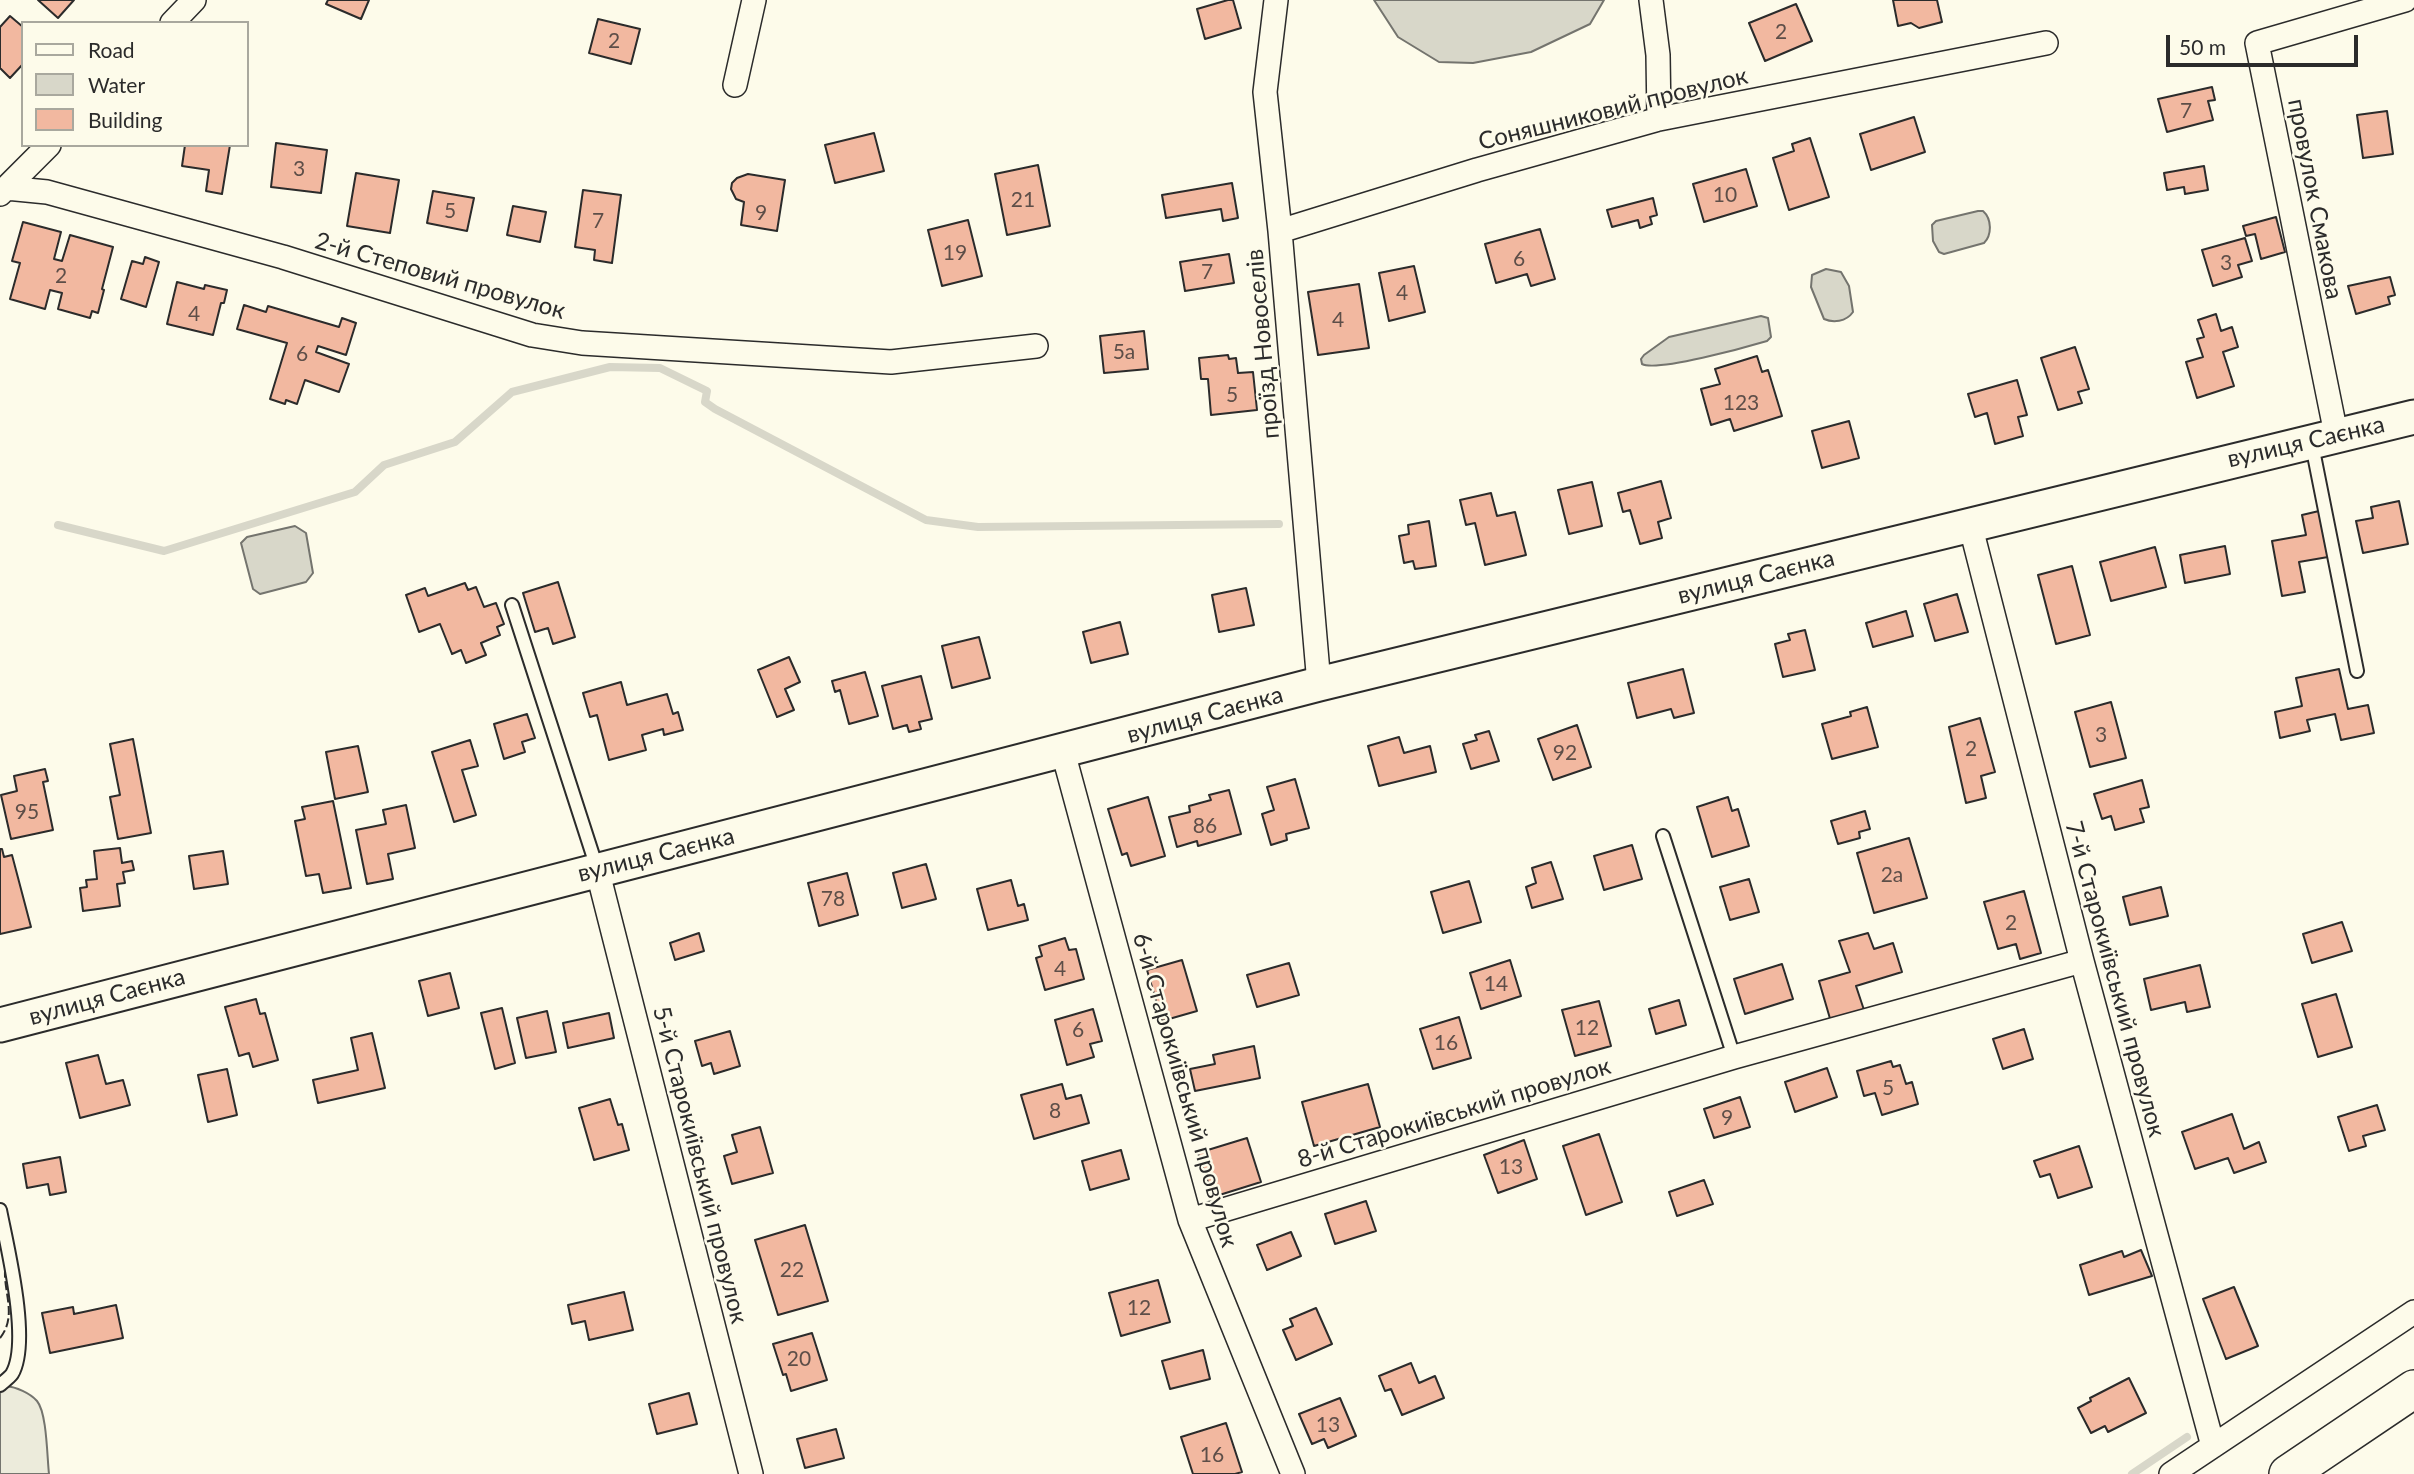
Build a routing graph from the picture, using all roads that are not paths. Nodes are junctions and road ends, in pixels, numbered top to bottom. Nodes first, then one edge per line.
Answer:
1 (194, 0) edge
2 (754, 0) edge
3 (1276, 0) edge
4 (1651, 0) edge
5 (2406, 0) edge
6 (174, 21) edge
7 (2046, 43) dead end
8 (735, 85) dead end
9 (1659, 119) junction
10 (47, 147) edge
11 (3, 191) edge
12 (1280, 231) junction
13 (1036, 346) dead end
14 (2414, 417) edge
15 (2324, 437) junction
16 (1970, 524) junction
17 (512, 605) dead end
18 (2357, 671) dead end
19 (1319, 684) junction
20 (1063, 752) junction
21 (1663, 836) dead end
22 (597, 869) junction
23 (2082, 961) junction
24 (0, 1025) edge
25 (1734, 1057) junction
26 (0, 1210) edge
27 (1190, 1220) junction
28 (2414, 1312) edge
29 (0, 1385) edge
30 (2414, 1389) edge
31 (2213, 1446) junction
32 (751, 1474) edge
33 (1293, 1474) edge
34 (2171, 1474) edge
35 (2288, 1474) edge

1 - 6 street
2 - 8 street
3 - 12 street, проїзд Новоселів
4 - 9 street
5 - 15 street, провулок Смакова
7 - 9 street, Соняшниковий провулок
9 - 12 street, Соняшниковий провулок
10 - 11 street
11 - 13 street, 2-й Степовий провулок
12 - 19 street, проїзд Новоселів
14 - 15 street, вулиця Саєнка
15 - 16 street, вулиця Саєнка
15 - 18 lane
16 - 19 street, вулиця Саєнка
16 - 23 street, 7-й Старокиївський провулок
17 - 22 lane
19 - 20 street, вулиця Саєнка
20 - 22 street, вулиця Саєнка
20 - 27 street, 6-й Старокиївський провулок
21 - 25 lane
22 - 24 street, вулиця Саєнка
22 - 32 street, 5-й Старокиївський провулок
23 - 25 street, 8-й Старокиївський провулок
23 - 31 street, 7-й Старокиївський провулок
25 - 27 street, 8-й Старокиївський провулок
26 - 29 lane
27 - 33 street, 6-й Старокиївський провулок
28 - 31 street
30 - 35 main road
31 - 34 street

